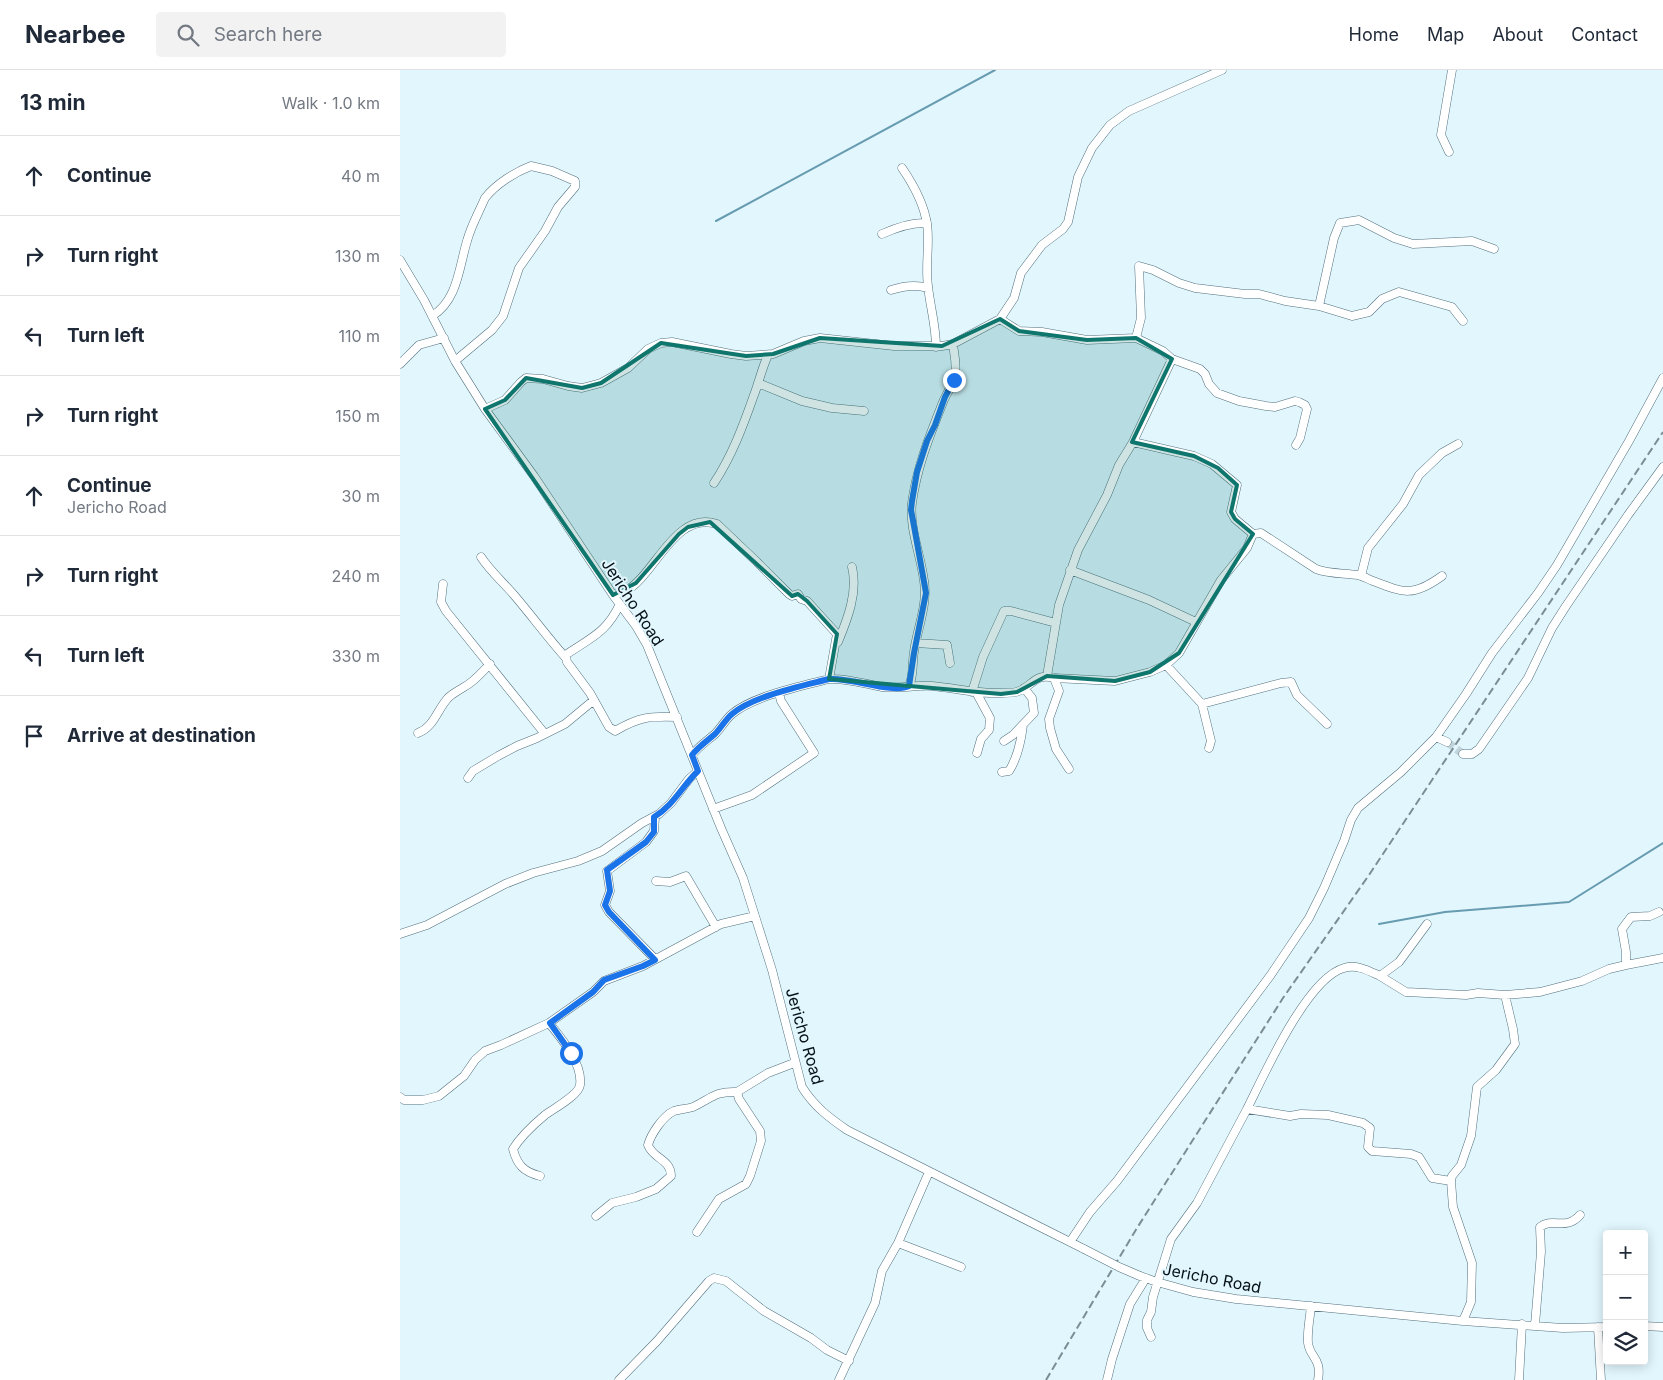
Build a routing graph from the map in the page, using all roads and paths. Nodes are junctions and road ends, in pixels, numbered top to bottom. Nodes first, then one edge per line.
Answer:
1 (1222, 70) edge
2 (1452, 70) edge
3 (1449, 152) dead end
4 (902, 168) dead end
5 (927, 223) junction
6 (882, 234) dead end
7 (1494, 249) dead end
8 (400, 260) edge
9 (928, 288) junction
10 (891, 290) dead end
11 (1319, 306) junction
12 (432, 316) junction
13 (1000, 319) junction
14 (1463, 321) dead end
15 (444, 338) junction
16 (1136, 338) junction
17 (953, 344) junction
18 (936, 347) junction
19 (768, 355) junction
20 (1172, 359) junction
21 (455, 361) junction
22 (400, 364) edge
23 (1663, 378) edge
24 (758, 383) junction
25 (485, 409) junction
26 (864, 411) dead end
27 (1133, 442) junction
28 (1458, 444) dead end
29 (1296, 445) dead end
30 (1663, 467) edge
31 (714, 483) dead end
32 (1253, 534) junction
33 (481, 557) dead end
34 (852, 567) dead end
35 (1070, 570) junction
36 (1361, 576) junction
37 (1442, 576) dead end
38 (444, 584) dead end
39 (613, 595) junction
40 (620, 604) junction
41 (1196, 622) junction
42 (1056, 623) junction
43 (916, 643) junction
44 (834, 653) junction
45 (566, 658) junction
46 (950, 663) dead end
47 (490, 664) junction
48 (1166, 665) junction
49 (1050, 677) junction
50 (829, 679) junction
51 (909, 686) junction
52 (1024, 688) junction
53 (779, 692) junction
54 (974, 692) junction
55 (594, 700) junction
56 (1202, 704) junction
57 (677, 717) junction
58 (1327, 724) dead end
59 (1023, 725) junction
60 (418, 733) dead end
61 (545, 734) junction
62 (1436, 736) junction
63 (1004, 741) dead end
64 (1447, 742) tunnel mouth
65 (1209, 748) dead end
66 (977, 753) dead end
67 (1463, 754) dead end
68 (692, 755) junction
69 (1069, 769) dead end
70 (698, 771) junction
71 (1002, 772) dead end
72 (468, 778) dead end
73 (713, 809) junction
74 (654, 817) junction
75 (656, 881) dead end
76 (1659, 912) dead end
77 (755, 916) junction
78 (1427, 924) dead end
79 (716, 927) junction
80 (400, 934) edge
81 (1663, 958) edge
82 (655, 960) junction
83 (1626, 965) junction
84 (1380, 976) junction
85 (1505, 995) junction
86 (550, 1023) junction
87 (794, 1063) junction
88 (737, 1092) junction
89 (400, 1096) edge
90 (1247, 1109) junction
91 (929, 1172) junction
92 (540, 1176) dead end
93 (1451, 1182) junction
94 (1580, 1215) dead end
95 (596, 1216) dead end
96 (697, 1232) dead end
97 (1070, 1242) junction
98 (898, 1243) junction
99 (962, 1267) dead end
100 (1143, 1277) junction
101 (1157, 1282) junction
102 (1311, 1306) junction
103 (1463, 1321) junction
104 (1522, 1324) junction
105 (1535, 1325) junction
106 (1648, 1326) edge
107 (1598, 1327) junction
108 (1603, 1327) edge
109 (1663, 1327) edge
110 (1151, 1337) dead end
111 (848, 1361) junction
112 (619, 1380) edge
113 (839, 1380) edge
114 (1108, 1380) edge
115 (1318, 1380) edge
116 (1519, 1380) edge
117 (1601, 1380) edge

1 - 13 street
2 - 3 street
4 - 5 street
5 - 6 street
5 - 9 street
7 - 11 street
8 - 12 street, Jericho Road
9 - 10 street
9 - 18 street
11 - 14 street
11 - 16 street
12 - 15 street, Jericho Road
12 - 21 street
13 - 16 street
13 - 17 street
15 - 21 street, Jericho Road
15 - 22 street
16 - 20 street
17 - 18 street
17 - 43 street
18 - 19 street
19 - 24 street
19 - 25 street
20 - 27 street
20 - 29 street
21 - 25 street, Jericho Road
23 - 62 street
24 - 26 street
24 - 31 street
25 - 39 street, Jericho Road
27 - 32 street
27 - 35 street
28 - 36 street
30 - 67 street
32 - 36 street
32 - 41 street
33 - 45 street
34 - 44 street
35 - 41 street
35 - 42 street
36 - 37 street
38 - 47 street
39 - 40 street, Jericho Road
39 - 44 street
40 - 45 street
40 - 57 street, Jericho Road
41 - 48 street
42 - 49 street
42 - 54 street
43 - 46 street
43 - 51 street
44 - 50 street
45 - 55 street
47 - 60 street
47 - 61 street
48 - 49 street
48 - 56 street
49 - 52 street
49 - 69 street
50 - 51 street
50 - 53 street
51 - 54 street
52 - 54 street
52 - 59 street
53 - 68 street
53 - 73 street
54 - 66 street
55 - 57 street
55 - 61 street
56 - 58 street
56 - 65 street
57 - 68 street, Jericho Road
59 - 63 street
59 - 71 street
61 - 72 street
62 - 64 street
62 - 97 street
68 - 70 street, Jericho Road
70 - 73 street, Jericho Road
70 - 74 street
73 - 77 street, Jericho Road
74 - 80 street
74 - 82 street
75 - 79 street
76 - 83 street
77 - 79 street
77 - 87 street, Jericho Road
78 - 84 street
79 - 82 street
81 - 83 street
82 - 86 street
83 - 85 street
84 - 85 street
84 - 90 street
85 - 93 street
86 - 89 street
86 - 92 street
87 - 88 street
87 - 91 street, Jericho Road
88 - 95 street
88 - 96 street
90 - 93 street
90 - 101 street
91 - 97 street, Jericho Road
91 - 98 street
93 - 103 street
94 - 105 street
97 - 100 street, Jericho Road, bridge
98 - 99 street
98 - 111 street
100 - 101 street, Jericho Road
100 - 114 street
101 - 102 street, Jericho Road
101 - 110 street
102 - 103 street, Jericho Road
102 - 115 street
103 - 104 street, Jericho Road
104 - 105 street, Jericho Road
104 - 116 street
105 - 107 street, Jericho Road
106 - 109 street
107 - 108 street, Jericho Road
107 - 117 street
111 - 112 street
111 - 113 street

